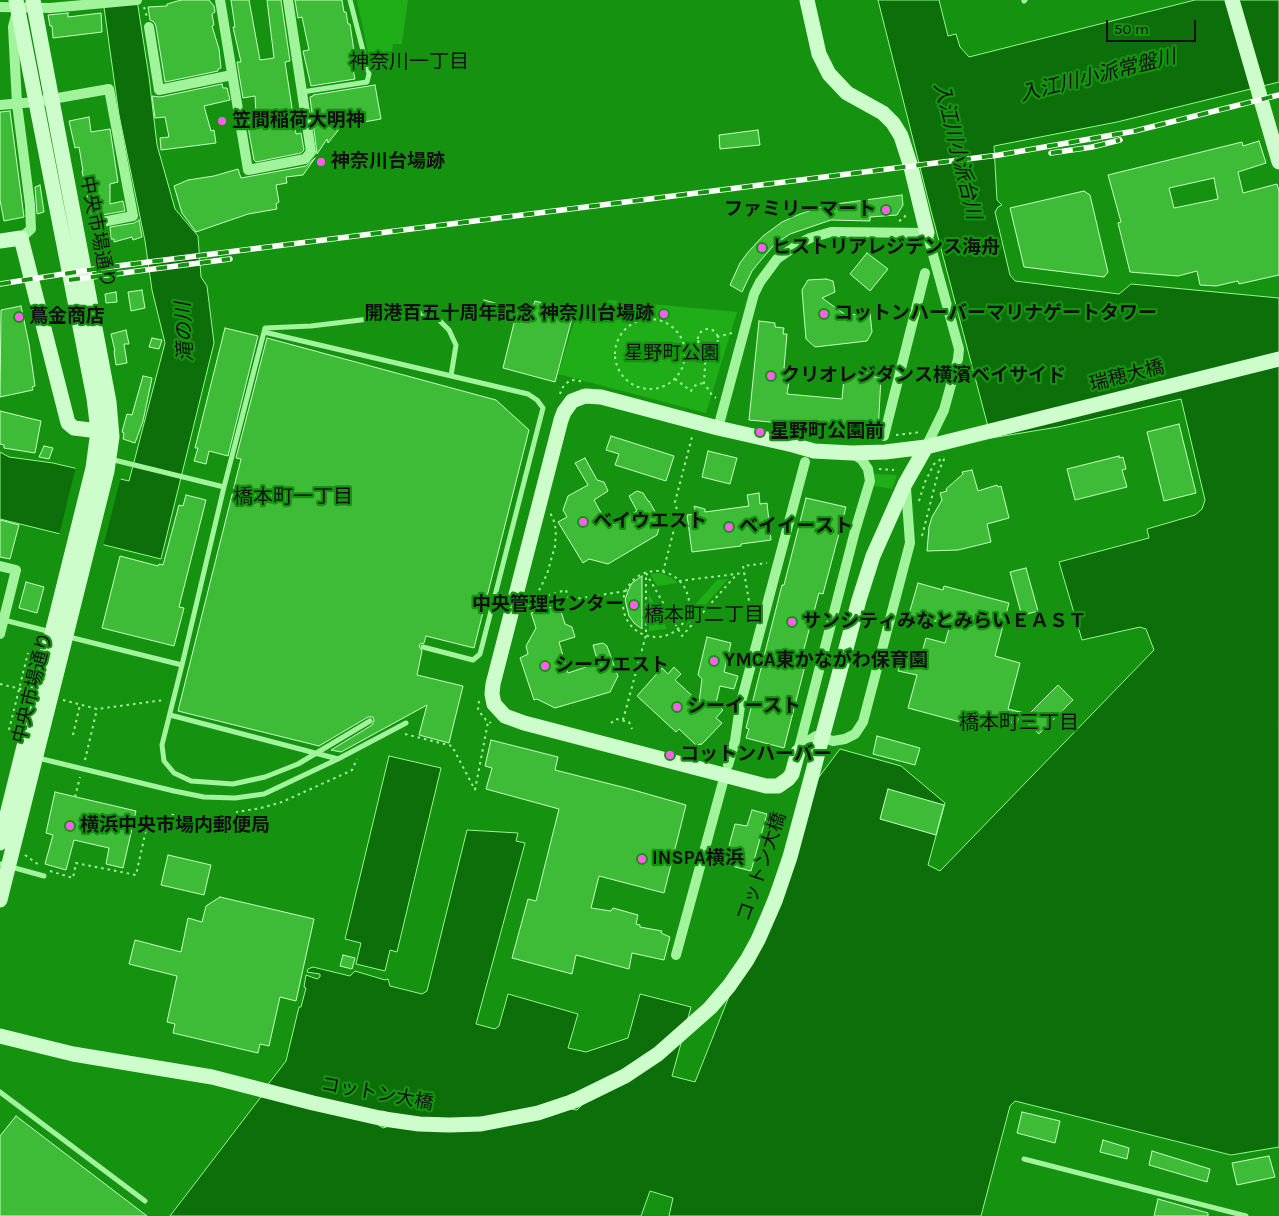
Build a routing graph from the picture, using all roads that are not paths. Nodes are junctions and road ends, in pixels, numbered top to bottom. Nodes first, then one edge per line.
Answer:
1 (137, 0) edge
2 (220, 0) edge
3 (288, 0) edge
4 (350, 0) edge
5 (807, 0) edge
6 (1232, 0) edge
7 (17, 3) edge
8 (34, 4) edge
9 (0, 7) edge
10 (149, 27) road end
11 (232, 75) junction
12 (302, 92) junction
13 (52, 98) junction
14 (35, 102) junction
15 (17, 104) junction
16 (0, 106) edge
17 (1279, 162) edge
18 (97, 224) dead end
19 (927, 233) junction
20 (21, 238) junction
21 (0, 241) edge
22 (925, 273) dead end
23 (264, 332) junction
24 (1279, 358) edge
25 (451, 376) junction
26 (718, 428) junction
27 (105, 432) junction
28 (884, 436) road end
29 (854, 446) junction
30 (926, 447) junction
31 (805, 462) dead end
32 (101, 463) junction
33 (905, 484) junction
34 (224, 487) junction
35 (0, 566) edge
36 (4, 620) junction
37 (0, 634) edge
38 (59, 635) junction
39 (423, 647) dead end
40 (182, 665) junction
41 (170, 715) junction
42 (808, 716) junction
43 (370, 722) dead end
44 (406, 723) dead end
45 (816, 736) junction
46 (798, 752) junction
47 (36, 758) junction
48 (338, 759) junction
49 (728, 765) dead end
50 (723, 782) dead end
51 (0, 843) edge
52 (4, 865) edge
53 (44, 876) dead end
54 (0, 900) edge
55 (676, 955) dead end
56 (0, 1036) edge
57 (0, 1092) edge
58 (1024, 1159) dead end
59 (145, 1201) dead end
60 (1246, 1216) edge

1 - 8 street
2 - 11 street
3 - 12 street
4 - 12 lane
5 - 19 street
6 - 17 street
7 - 8 street
7 - 9 street
7 - 14 street, 中央市場通り
7 - 15 street
8 - 13 street, 中央市場通り
10 - 11 street
11 - 12 street
13 - 14 street
13 - 18 street
13 - 27 street, 中央市場通り
14 - 15 street
14 - 27 street, 中央市場通り
15 - 16 street
15 - 20 street
19 - 26 street
19 - 30 street
20 - 21 street
20 - 27 street
22 - 28 street
23 - 25 lane
23 - 25 lane
23 - 34 lane
24 - 30 street, 瑞穂大橋
25 - 39 lane
26 - 29 street, 瑞穂大橋
26 - 46 street, 瑞穂大橋
27 - 32 street, 中央市場通り
29 - 30 street, 瑞穂大橋
29 - 42 street
30 - 33 street, コットン大橋
31 - 49 street
32 - 34 lane
32 - 38 street, 中央市場通り
32 - 38 street, 中央市場通り
33 - 45 street
33 - 56 street, コットン大橋
34 - 40 lane
35 - 36 street
36 - 37 street
36 - 38 lane
38 - 40 lane
38 - 47 street, 中央市場通り
38 - 51 street, 中央市場通り
40 - 41 lane
41 - 43 lane
41 - 48 lane
42 - 45 street
42 - 46 street
44 - 48 lane
45 - 46 street
47 - 48 lane
47 - 52 street, 中央市場通り
50 - 55 street
52 - 53 lane
52 - 54 street, 中央市場通り
57 - 59 lane
58 - 60 lane

